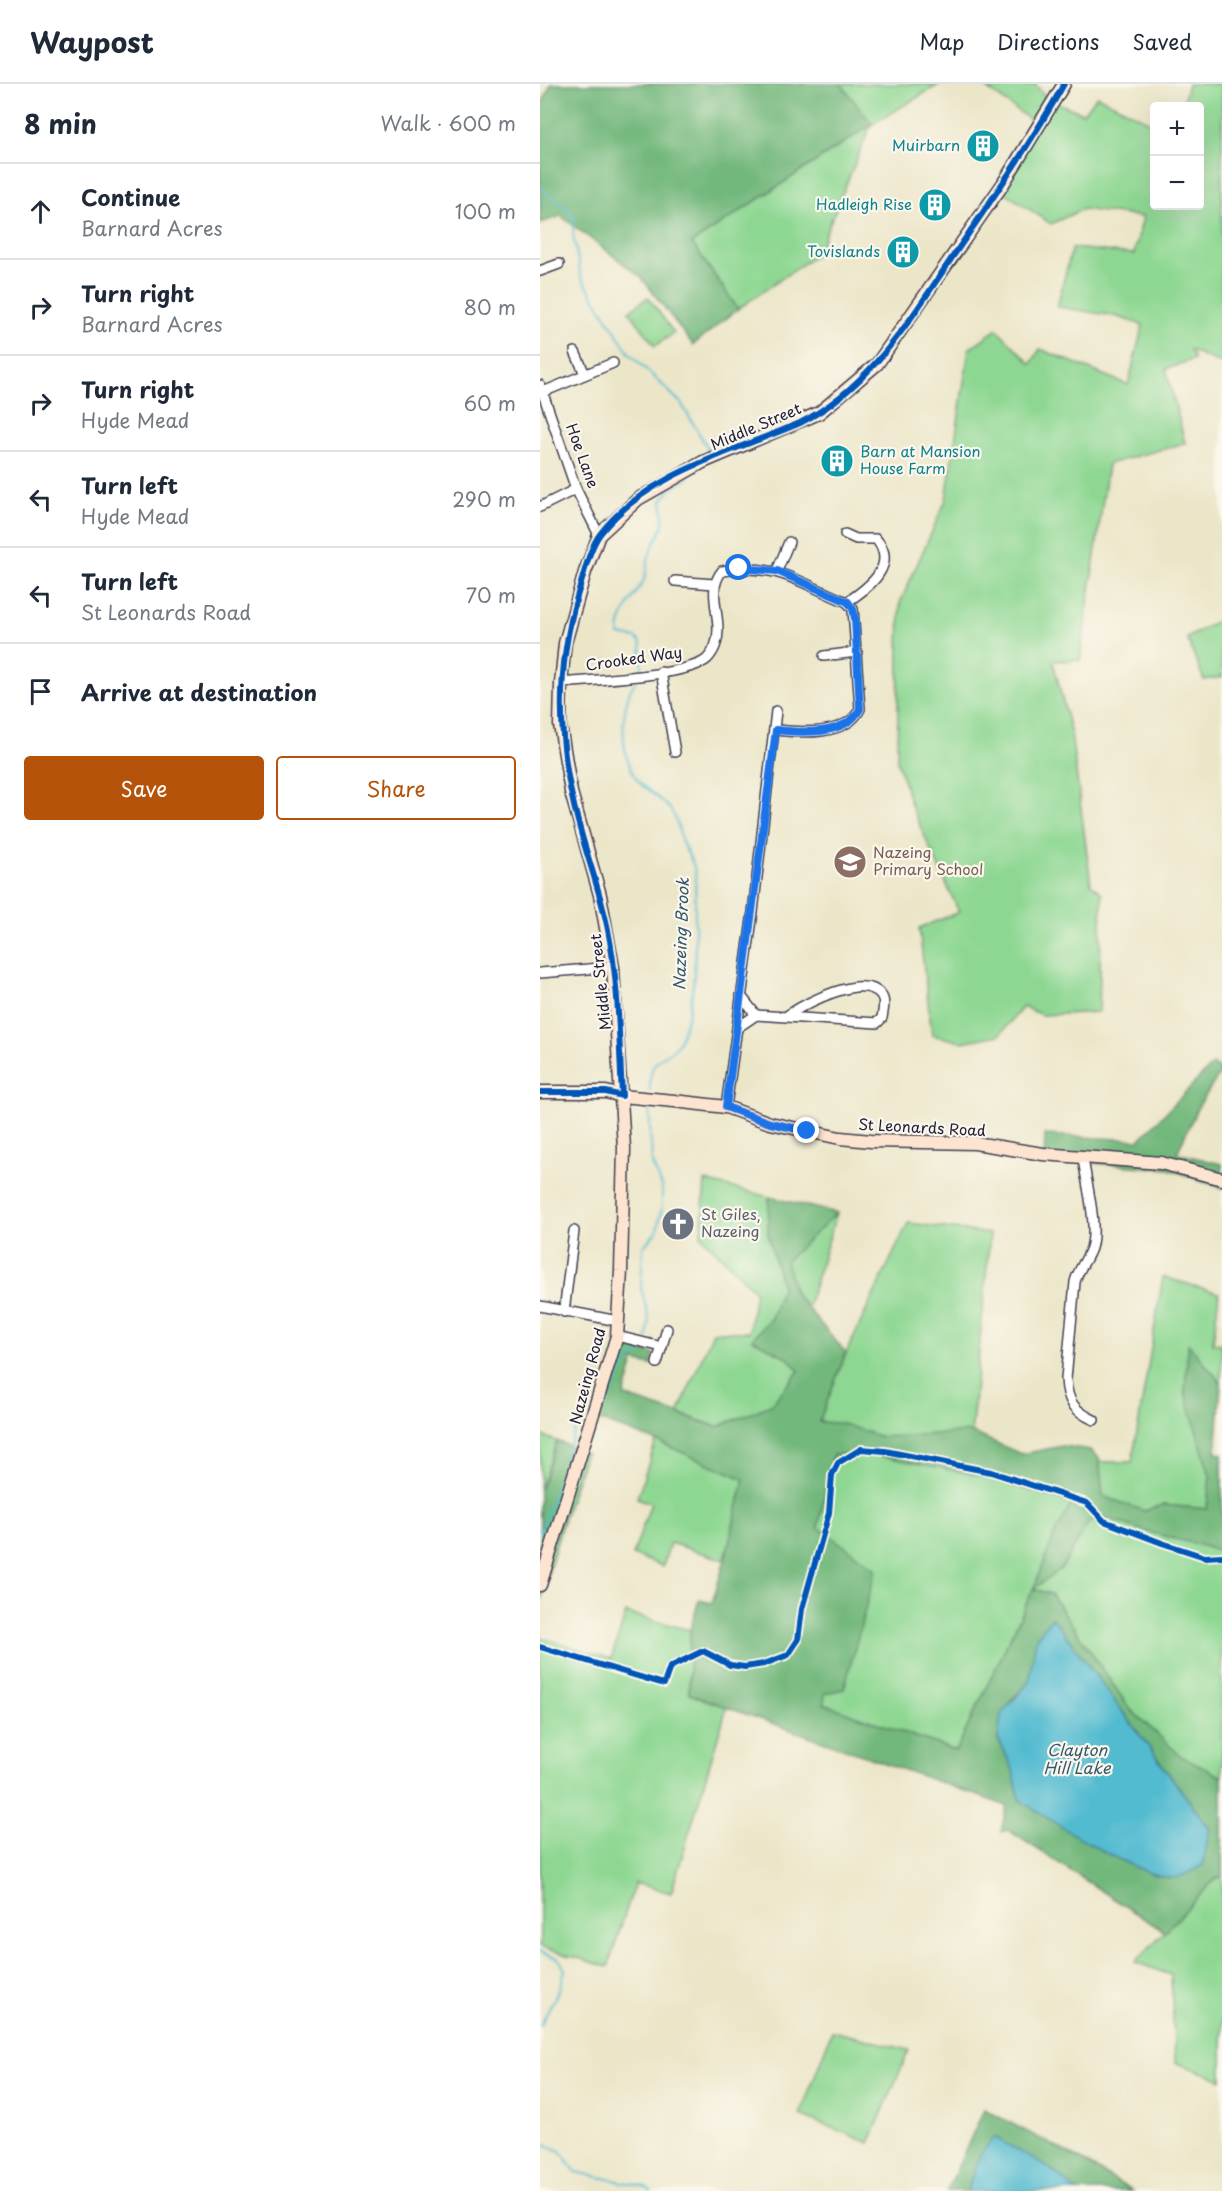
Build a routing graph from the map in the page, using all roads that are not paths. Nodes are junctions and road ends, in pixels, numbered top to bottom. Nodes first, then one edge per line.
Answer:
1 (1064, 84) edge
2 (559, 264) dead end
3 (540, 271) edge
4 (575, 352) dead end
5 (613, 363) dead end
6 (585, 374) junction
7 (541, 388) edge
8 (576, 489) junction
9 (540, 507) edge
10 (844, 534) dead end
11 (599, 535) junction
12 (789, 542) dead end
13 (777, 571) junction
14 (675, 581) dead end
15 (714, 584) junction
16 (848, 602) junction
17 (857, 652) junction
18 (824, 656) dead end
19 (661, 672) junction
20 (561, 683) junction
21 (776, 711) dead end
22 (776, 730) junction
23 (675, 752) dead end
24 (614, 967) junction
25 (540, 973) edge
26 (741, 996) junction
27 (756, 1015) junction
28 (788, 1015) junction
29 (737, 1028) junction
30 (540, 1092) edge
31 (622, 1096) junction
32 (726, 1107) junction
33 (1083, 1158) junction
34 (1222, 1179) edge
35 (574, 1232) dead end
36 (540, 1306) edge
37 (564, 1312) junction
38 (618, 1321) junction
39 (667, 1329) dead end
40 (617, 1336) junction
41 (662, 1347) junction
42 (657, 1364) dead end
43 (1094, 1420) dead end
44 (540, 1585) edge

1 - 11 street, Middle Street
2 - 3 street
4 - 6 street
5 - 6 street
6 - 7 street
7 - 8 street, Hoe Lane
8 - 9 street
8 - 11 street, Hoe Lane
10 - 16 street
11 - 20 street, Middle Street
12 - 13 street
13 - 15 street
13 - 16 street
14 - 15 street
15 - 19 street, Crooked Way
16 - 17 street
17 - 18 street
17 - 22 street
19 - 20 street, Crooked Way
19 - 23 street
20 - 24 street, Middle Street
21 - 22 street
22 - 26 street
24 - 25 street
24 - 31 street, Middle Street
26 - 27 street
26 - 29 street
27 - 28 street
27 - 29 street
28 - 28 street
29 - 32 street
30 - 31 street, St Leonards Road
31 - 32 street, St Leonards Road
31 - 38 street, Nazeing Road
32 - 33 street, St Leonards Road
33 - 34 street, St Leonards Road
33 - 43 street
35 - 37 street
36 - 37 street
37 - 38 street
38 - 40 street, Nazeing Road
39 - 41 street
40 - 41 street
40 - 44 street, Nazeing Road
41 - 42 street

